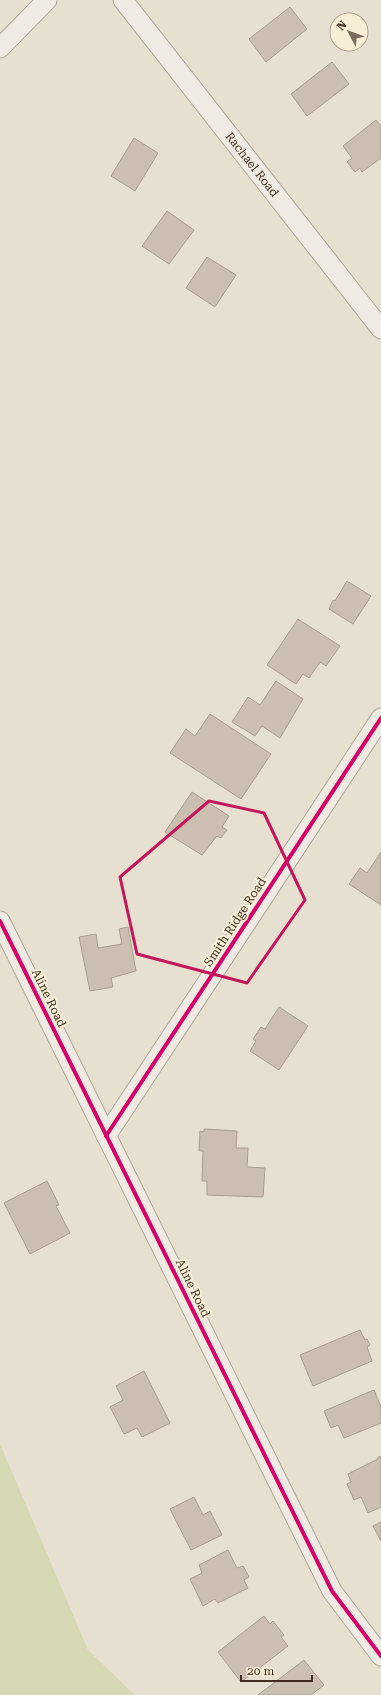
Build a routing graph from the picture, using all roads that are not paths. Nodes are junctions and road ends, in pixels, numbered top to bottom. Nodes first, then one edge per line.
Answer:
1 (47, 0) edge
2 (123, 0) edge
3 (0, 48) edge
4 (381, 329) edge
5 (381, 718) edge
6 (0, 921) edge
7 (106, 1136) junction
8 (381, 1656) edge

1 - 3 street
2 - 4 street, Rachael Road
5 - 7 street, Smith Ridge Road
6 - 7 street, Aline Road
7 - 8 street, Aline Road

